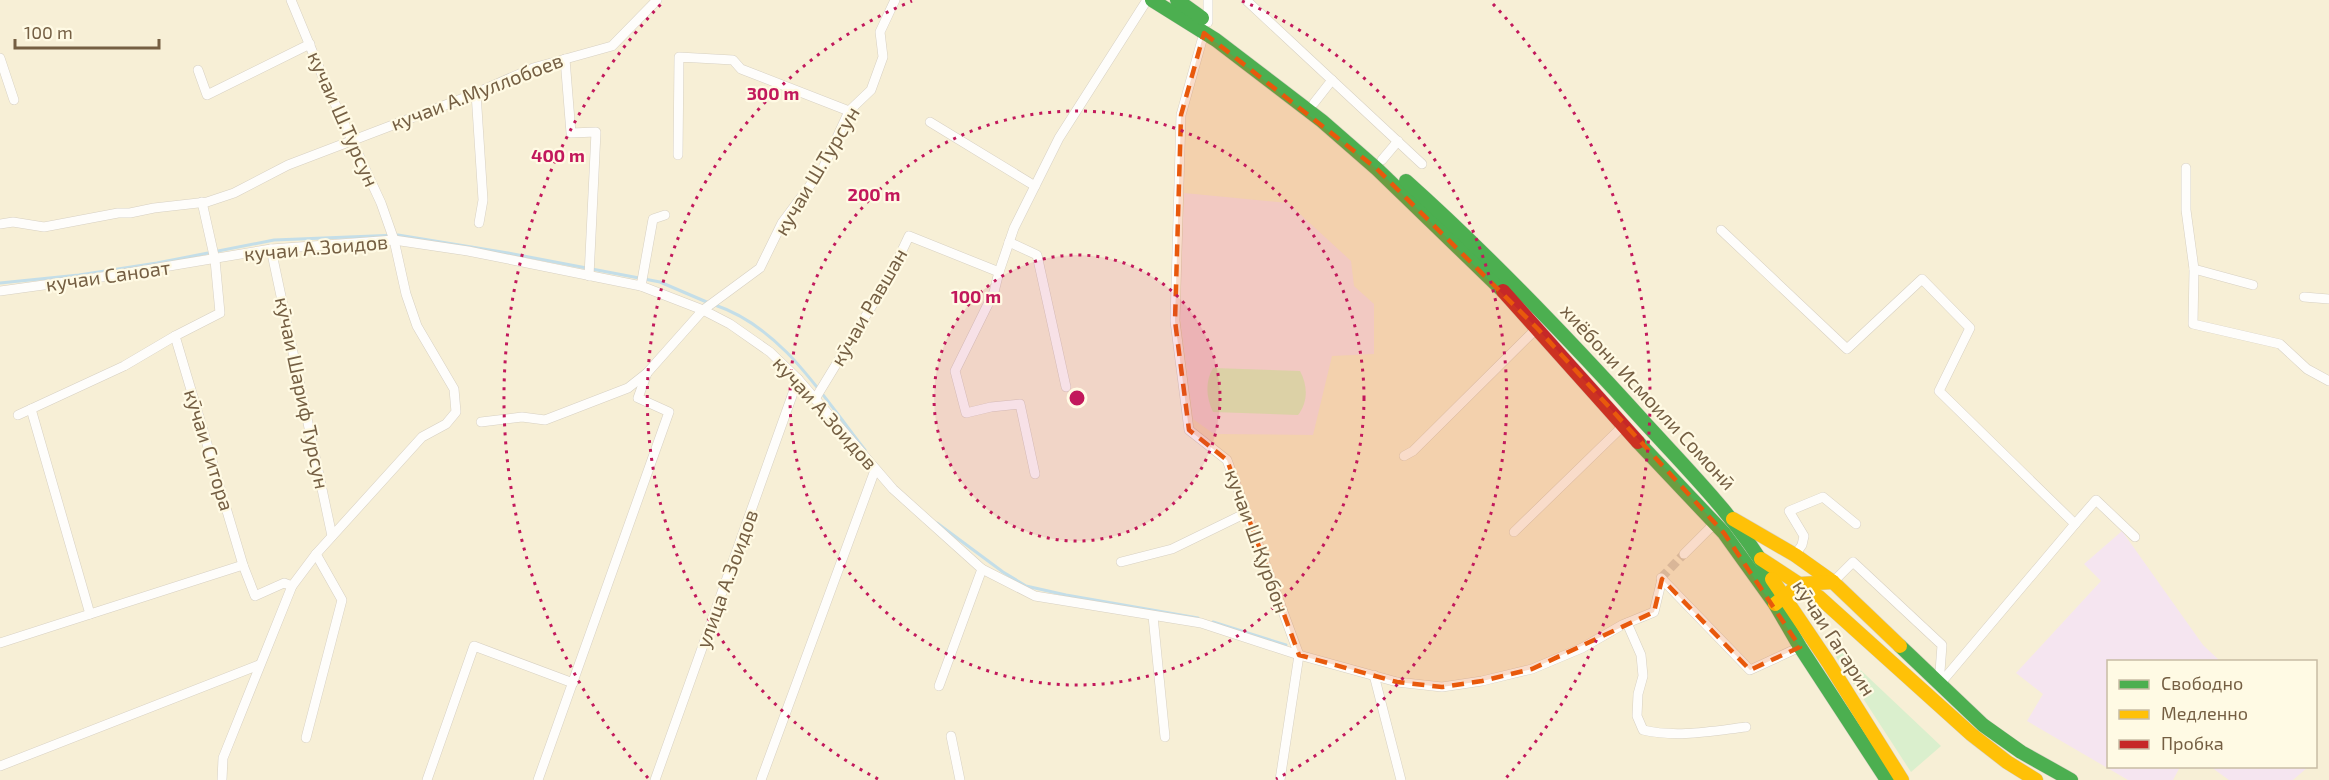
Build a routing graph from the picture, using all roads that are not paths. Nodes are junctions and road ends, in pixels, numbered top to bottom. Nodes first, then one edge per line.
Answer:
1 (291, 0) edge
2 (657, 0) edge
3 (895, 0) edge
4 (1147, 0) edge
5 (1152, 0) edge
6 (1177, 0) edge
7 (1208, 0) edge
8 (1246, 0) edge
9 (1206, 28) junction
10 (310, 44) junction
11 (0, 58) edge
12 (565, 59) junction
13 (198, 70) dead end
14 (1332, 80) junction
15 (476, 93) junction
16 (14, 100) dead end
17 (1314, 103) junction
18 (849, 111) junction
19 (930, 122) dead end
20 (351, 139) junction
21 (1398, 141) junction
22 (678, 155) dead end
23 (1382, 160) junction
24 (1422, 164) dead end
25 (2186, 168) dead end
26 (1035, 186) junction
27 (202, 202) junction
28 (665, 215) dead end
29 (479, 223) dead end
30 (0, 224) edge
31 (1721, 230) dead end
32 (393, 237) junction
33 (1009, 242) junction
34 (271, 249) junction
35 (214, 254) junction
36 (2194, 269) junction
37 (589, 271) junction
38 (999, 272) junction
39 (2253, 285) dead end
40 (641, 286) junction
41 (0, 291) edge
42 (2304, 297) dead end
43 (2329, 299) edge
44 (709, 306) junction
45 (1538, 327) junction
46 (175, 336) junction
47 (646, 373) junction
48 (798, 379) junction
49 (2329, 381) edge
50 (1066, 387) dead end
51 (818, 394) junction
52 (31, 409) junction
53 (18, 415) dead end
54 (481, 422) dead end
55 (1623, 426) junction
56 (1404, 456) dead end
57 (875, 470) junction
58 (1035, 474) dead end
59 (1246, 513) junction
60 (1732, 518) junction
61 (1856, 524) dead end
62 (2075, 524) junction
63 (1719, 529) junction
64 (1514, 532) dead end
65 (332, 536) junction
66 (2136, 537) dead end
67 (316, 554) junction
68 (1684, 554) tunnel mouth
69 (1796, 555) junction
70 (1760, 558) junction
71 (1121, 562) dead end
72 (243, 565) junction
73 (982, 569) junction
74 (1833, 582) junction
75 (292, 586) junction
76 (1805, 588) junction
77 (1779, 601) junction
78 (1792, 610) junction
79 (90, 615) junction
80 (1153, 616) junction
81 (1627, 623) junction
82 (0, 643) edge
83 (1800, 647) junction
84 (1299, 655) junction
85 (259, 665) junction
86 (1374, 675) junction
87 (573, 683) junction
88 (1939, 685) junction
89 (939, 686) dead end
90 (1746, 727) dead end
91 (951, 736) dead end
92 (1165, 737) dead end
93 (306, 738) dead end
94 (0, 766) edge
95 (1885, 774) edge
96 (222, 780) edge
97 (427, 780) edge
98 (538, 780) edge
99 (655, 780) edge
100 (761, 780) edge
101 (960, 780) edge
102 (1280, 780) edge
103 (1401, 780) edge
104 (1902, 780) edge
105 (2036, 780) edge
106 (2071, 780) edge

1 - 10 street, кучаи Ш.Турсун
2 - 12 street, кучаи А.Муллобоев
3 - 18 street, кучаи Ш.Турсун
4 - 26 street
5 - 9 main road
6 - 9 main road
7 - 9 street, кучаи Ш.Қурбон
8 - 14 street
9 - 17 main road, хиёбони Исмоили Сомонӣ
9 - 45 main road, хиёбони Исмоили Сомонӣ
9 - 59 street, кучаи Ш.Қурбон
10 - 13 street
10 - 20 street, кучаи Ш.Турсун
11 - 16 street
12 - 15 street, кучаи А.Муллобоев
12 - 37 street
14 - 17 street
14 - 21 street
15 - 20 street, кучаи А.Муллобоев
15 - 29 street
17 - 23 main road, хиёбони Исмоили Сомонӣ
18 - 22 street
18 - 44 street, кучаи Ш.Турсун
19 - 26 street
20 - 27 street, кучаи А.Муллобоев
20 - 32 street, кучаи Ш.Турсун
21 - 23 street
21 - 24 street
23 - 60 main road, хиёбони Исмоили Сомонӣ
25 - 36 street
26 - 33 street
27 - 30 street, кучаи А.Муллобоев
27 - 35 street
28 - 40 street
31 - 62 street
32 - 34 street, кучаи А.Зоидов
32 - 37 street, кучаи А.Зоидов
32 - 65 street
33 - 38 street
33 - 50 street
34 - 35 street, кучаи А.Зоидов
34 - 65 street, кӯчаи Шариф Турсун
35 - 41 street, кучаи Саноат
35 - 46 street
36 - 39 street
36 - 49 street
37 - 40 street, кучаи А.Зоидов
38 - 51 street, кӯчаи Равшан
38 - 58 street
40 - 44 street, кучаи А.Зоидов
42 - 43 street
44 - 47 street, кучаи Ш.Турсун
44 - 48 street, кучаи А.Зоидов
45 - 55 main road, хиёбони Исмоили Сомонӣ
45 - 56 street
46 - 52 street
46 - 72 street, кӯчаи Ситора
47 - 54 street, кучаи Ш.Турсун
47 - 87 street
48 - 51 street, кучаи А.Зоидов
48 - 99 street, улица А.Зоидов
51 - 57 street, кучаи А.Зоидов
52 - 53 street
52 - 79 street
55 - 63 main road, хиёбони Исмоили Сомонӣ
55 - 64 street
57 - 73 street, кучаи А.Зоидов
57 - 100 street
59 - 71 street
59 - 84 street, кучаи Ш.Қурбон
60 - 69 main road, хиёбони Исмоили Сомонӣ
60 - 70 main road, кӯчаи Гагарин
61 - 69 street
62 - 66 street
62 - 88 street
63 - 68 street
63 - 70 main road, хиёбони Исмоили Сомонӣ
63 - 77 main road, кӯчаи Гагарин
65 - 67 street
67 - 75 street
67 - 93 street
69 - 74 main road, хиёбони Исмоили Сомонӣ
70 - 76 main road, хиёбони Исмоили Сомонӣ
70 - 77 main road, кӯчаи Гагарин
72 - 75 street, кӯчаи Ситора
72 - 79 street
73 - 80 street, кучаи А.Зоидов
73 - 89 street
74 - 76 main road
74 - 88 main road, хиёбони Исмоили Сомонӣ
74 - 88 street
75 - 85 street
76 - 77 main road
76 - 78 main road
76 - 105 main road, хиёбони Исмоили Сомонӣ
77 - 78 main road, кӯчаи Гагарин
77 - 83 main road, кӯчаи Гагарин
78 - 95 main road, кӯчаи Гагарин
79 - 82 street
80 - 84 street, кучаи А.Зоидов
80 - 92 street
81 - 83 street, кучаи А.Зоидов
81 - 86 street, кучаи А.Зоидов
81 - 90 street
83 - 95 main road, кӯчаи Гагарин
84 - 86 street, кучаи А.Зоидов
84 - 102 street, кучаи Ш.Қурбон
85 - 94 street
85 - 96 street
86 - 103 street
87 - 97 street
87 - 98 street
88 - 106 main road, хиёбони Исмоили Сомонӣ
91 - 101 street
95 - 104 main road, кӯчаи Гагарин

